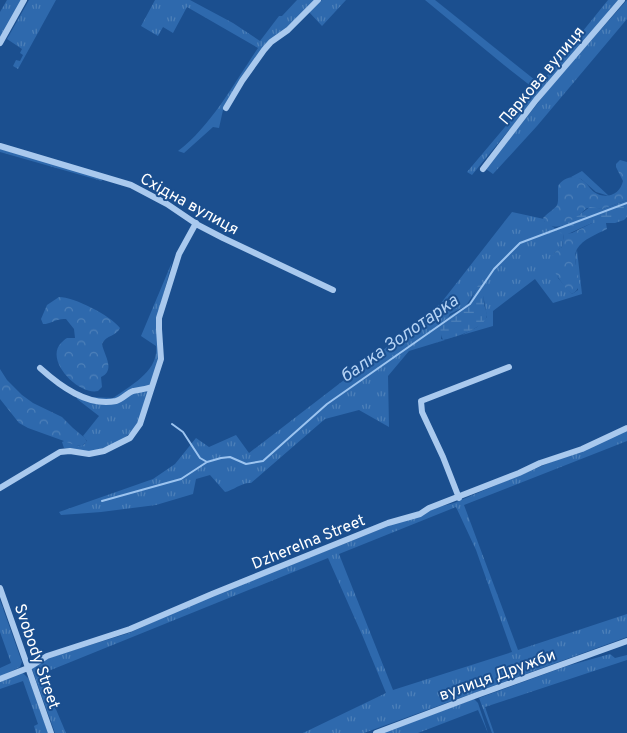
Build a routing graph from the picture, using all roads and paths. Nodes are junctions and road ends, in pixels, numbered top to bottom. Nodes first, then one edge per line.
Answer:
1 (24, 0) edge
2 (318, 0) edge
3 (622, 0) edge
4 (0, 43) edge
5 (226, 108) dead end
6 (0, 146) edge
7 (483, 169) dead end
8 (196, 223) junction
9 (332, 290) dead end
10 (509, 366) dead end
11 (40, 368) dead end
12 (152, 387) junction
13 (627, 428) edge
14 (0, 488) edge
15 (458, 498) junction
16 (0, 588) edge
17 (627, 641) edge
18 (28, 668) junction
19 (0, 680) edge
20 (51, 733) edge
21 (376, 733) edge

1 - 4 street
2 - 5 street
3 - 7 street, Паркова вулиця
6 - 8 street, Східна вулиця
8 - 9 street, Східна вулиця
8 - 12 street
10 - 15 street
11 - 12 street
12 - 14 street
13 - 15 street, Dzherelna Street
15 - 18 street, Dzherelna Street
16 - 18 street, Svobody Street
17 - 21 street, вулиця Дружби
18 - 19 street, Dzherelna Street
18 - 20 street, Svobody Street

